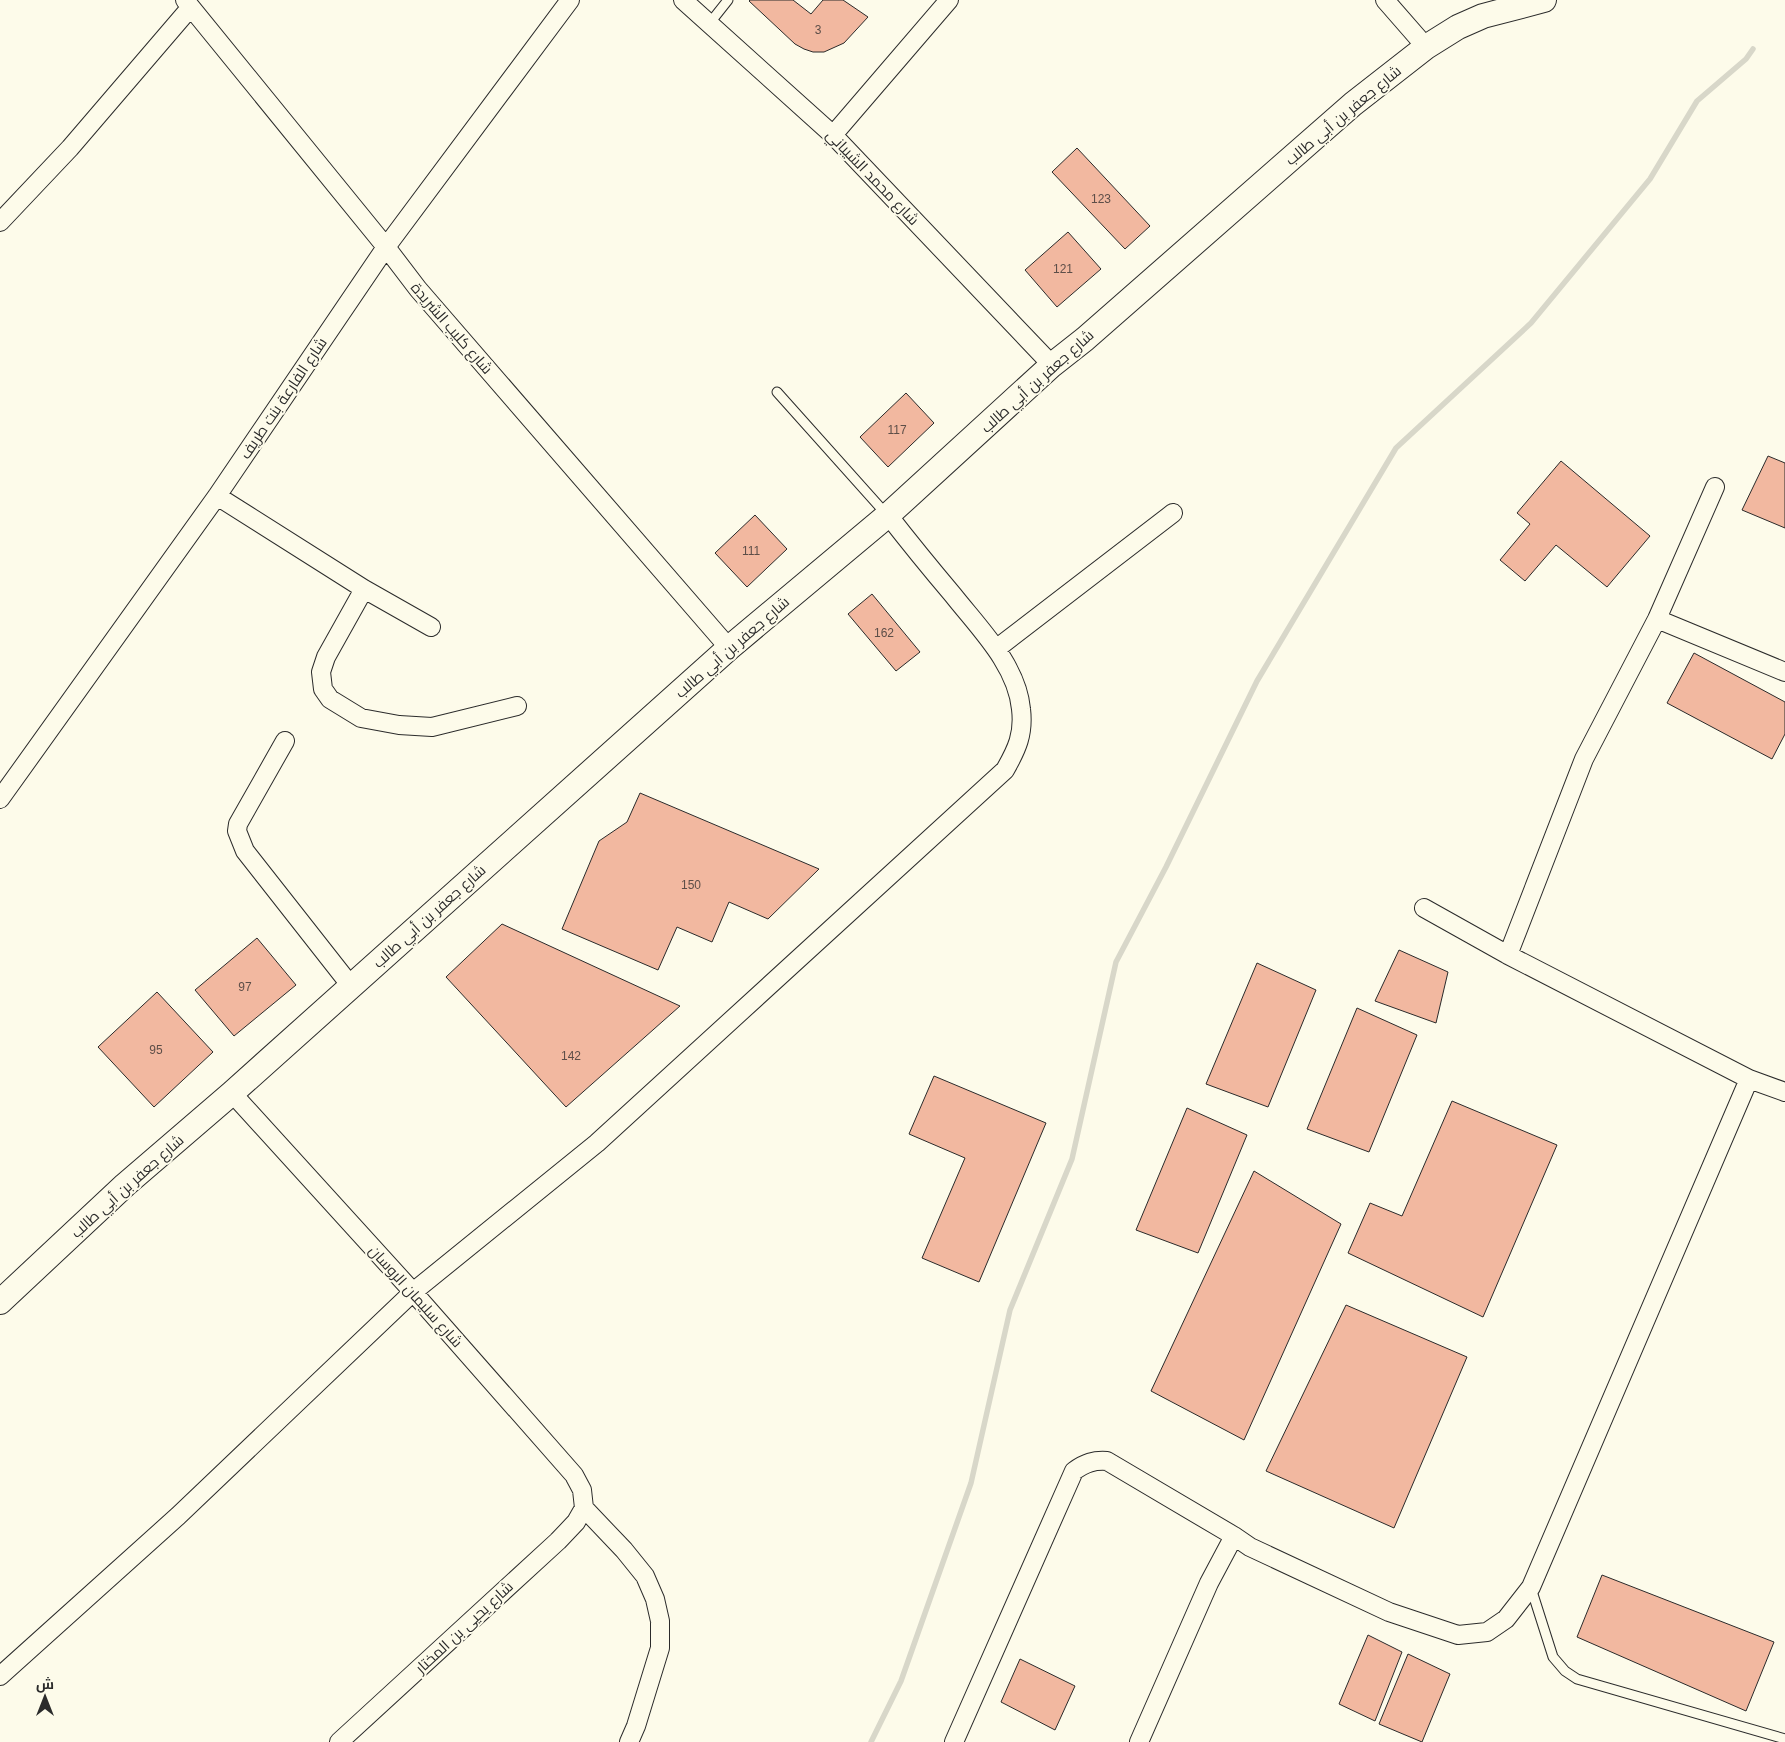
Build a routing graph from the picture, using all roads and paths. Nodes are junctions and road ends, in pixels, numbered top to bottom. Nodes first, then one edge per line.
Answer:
1 (570, 0) edge
2 (683, 0) edge
3 (728, 0) edge
4 (950, 0) edge
5 (1385, 0) edge
6 (1544, 0) edge
7 (187, 4) edge
8 (1491, 8) edge
9 (709, 24) junction
10 (1426, 47) junction
11 (833, 135) junction
12 (0, 222) edge
13 (386, 247) junction
14 (1052, 365) junction
15 (777, 392) dead end
16 (1714, 487) dead end
17 (217, 496) junction
18 (1173, 513) dead end
19 (888, 515) junction
20 (364, 589) junction
21 (1657, 619) junction
22 (431, 627) dead end
23 (729, 648) junction
24 (996, 649) junction
25 (1785, 672) edge
26 (517, 706) dead end
27 (285, 741) dead end
28 (0, 799) edge
29 (1424, 908) dead end
30 (1508, 955) junction
31 (351, 986) junction
32 (1749, 1079) junction
33 (1785, 1092) edge
34 (232, 1093) junction
35 (414, 1292) junction
36 (0, 1302) edge
37 (584, 1508) junction
38 (1234, 1536) junction
39 (1531, 1587) junction
40 (0, 1676) edge
41 (1785, 1739) edge
42 (339, 1742) edge
43 (629, 1742) edge
44 (954, 1742) edge
45 (1139, 1742) edge

1 - 13 street, شارع الفارعة بنت طريف
2 - 9 street, شارع محمد الشيباني
3 - 9 lane
4 - 11 street
5 - 10 street
6 - 8 street, شارع جعفر بن أبي طالب
7 - 12 street
7 - 13 street, شارع كليب الشريدة
8 - 10 street, شارع جعفر بن أبي طالب
9 - 11 street, شارع محمد الشيباني
10 - 14 street, شارع جعفر بن أبي طالب
11 - 14 street, شارع محمد الشيباني
13 - 17 street, شارع الفارعة بنت طريف
13 - 23 street, شارع كليب الشريدة
14 - 19 street, شارع جعفر بن أبي طالب
15 - 19 lane
16 - 21 street
17 - 20 street
17 - 28 street, شارع الفارعة بنت طريف
18 - 24 street
19 - 23 street, شارع جعفر بن أبي طالب
19 - 24 street
20 - 22 street
20 - 26 street
21 - 25 street
21 - 30 street
23 - 31 street, شارع جعفر بن أبي طالب
24 - 35 street
27 - 31 street
29 - 30 street
30 - 32 street
31 - 34 street, شارع جعفر بن أبي طالب
32 - 33 street
32 - 39 street
34 - 35 street, شارع سليمان الروسان
34 - 36 street, شارع جعفر بن أبي طالب
35 - 37 street, شارع سليمان الروسان
35 - 40 street
37 - 42 street, شارع يحيى بن المختار
37 - 43 street
38 - 39 street
38 - 44 street
38 - 45 street
39 - 41 lane

